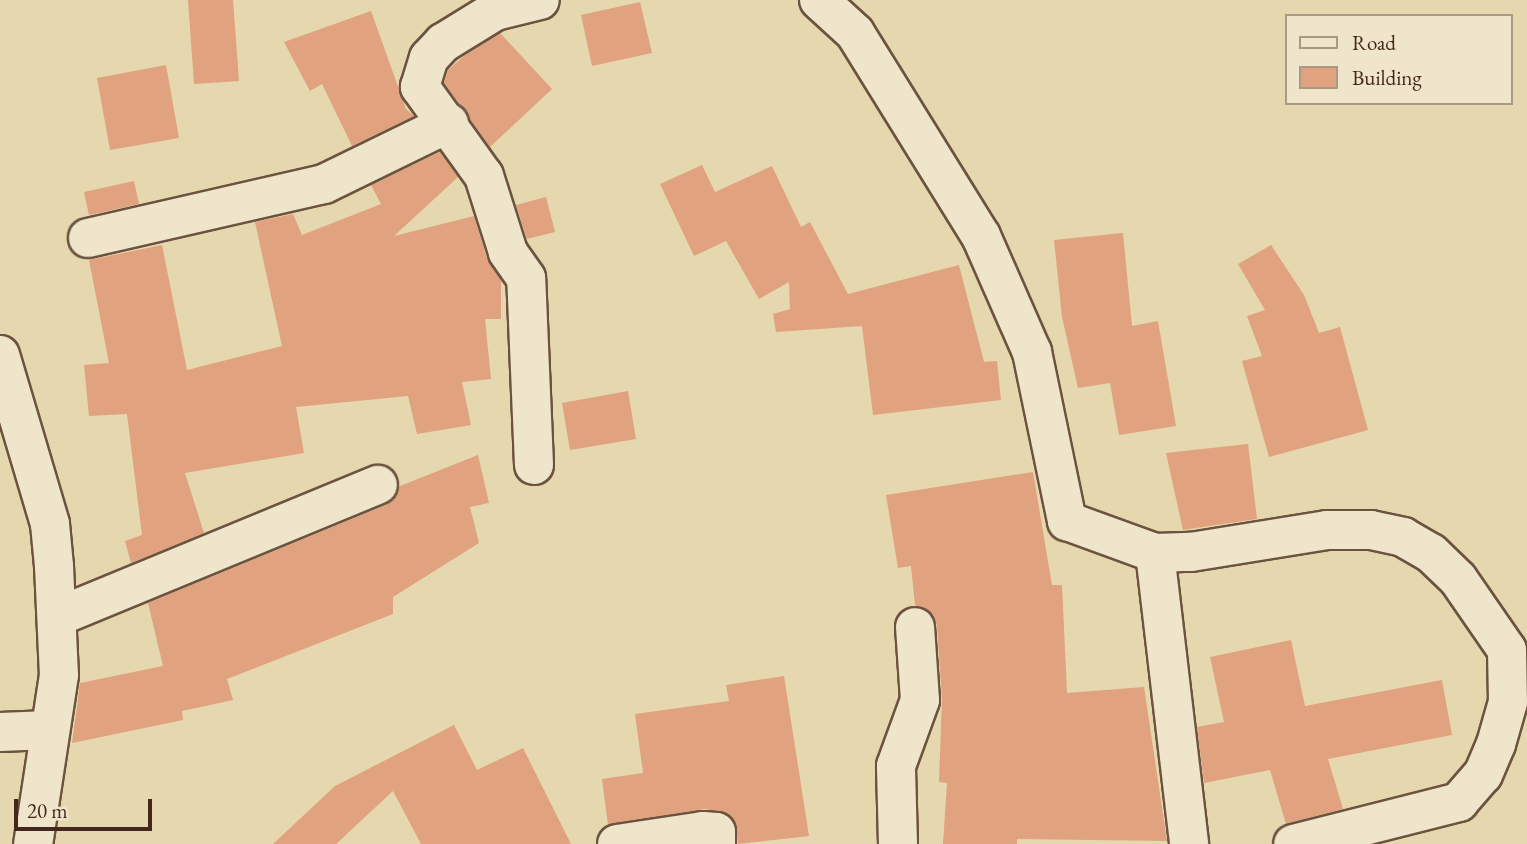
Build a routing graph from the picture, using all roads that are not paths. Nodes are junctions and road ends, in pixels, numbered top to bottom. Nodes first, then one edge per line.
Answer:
1 (540, 0) edge
2 (819, 0) edge
3 (449, 123) junction
4 (88, 238) dead end
5 (0, 355) edge
6 (534, 465) dead end
7 (378, 485) dead end
8 (1155, 553) junction
9 (57, 617) junction
10 (915, 627) dead end
11 (49, 730) junction
12 (0, 732) edge
13 (33, 844) edge
14 (617, 844) edge
15 (716, 844) edge
16 (898, 844) edge
17 (1189, 844) edge
18 (1293, 844) edge

1 - 3 street
2 - 8 street
3 - 4 street
3 - 6 street
5 - 9 street
7 - 9 street
8 - 17 street
8 - 18 street
9 - 11 street
10 - 16 street
11 - 12 street
11 - 13 street
14 - 15 street

